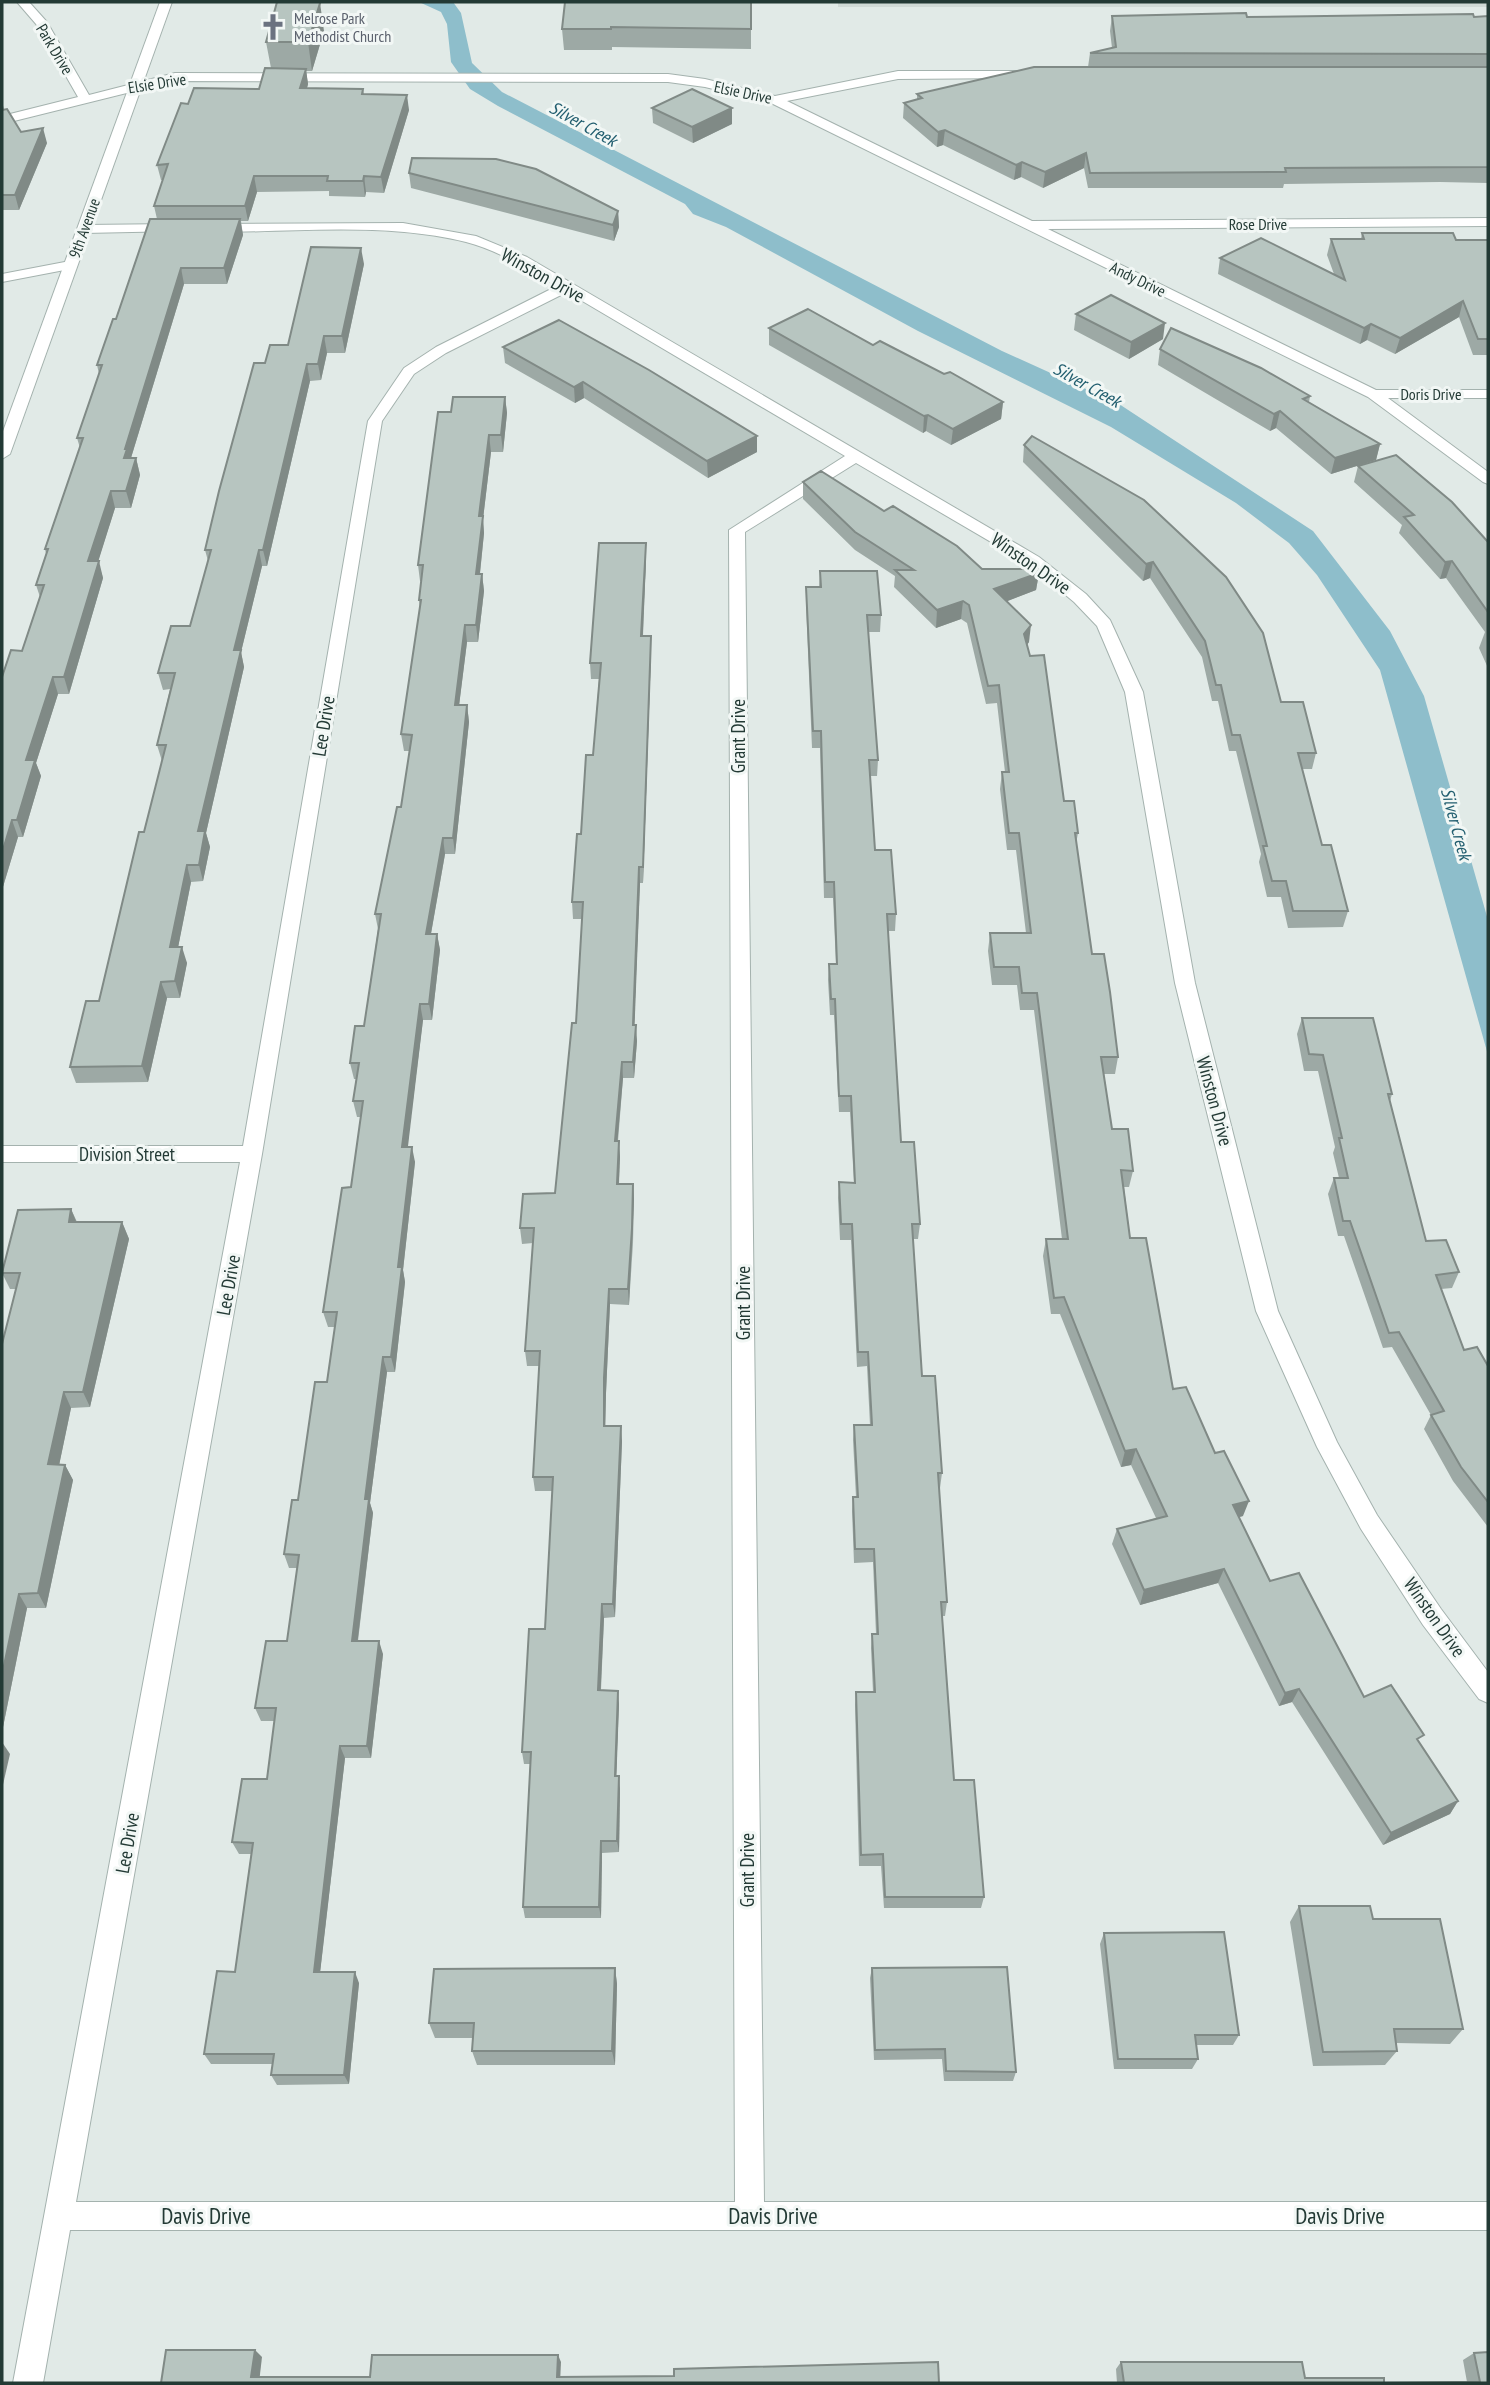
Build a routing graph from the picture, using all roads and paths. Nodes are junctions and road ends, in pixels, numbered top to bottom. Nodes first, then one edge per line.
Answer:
1 (23, 2) edge
2 (166, 2) edge
3 (1035, 75) edge
4 (136, 84) junction
5 (85, 98) junction
6 (775, 100) junction
7 (2, 120) edge
8 (1488, 222) edge
9 (1027, 225) junction
10 (84, 229) junction
11 (70, 265) junction
12 (2, 278) edge
13 (567, 287) junction
14 (1373, 394) junction
15 (1488, 394) edge
16 (2, 454) edge
17 (856, 456) junction
18 (1488, 479) edge
19 (2, 1154) edge
20 (252, 1154) junction
21 (1488, 1691) edge
22 (59, 2216) junction
23 (750, 2216) junction
24 (1488, 2216) edge
25 (28, 2383) edge

1 - 5 street, Park Drive
2 - 4 street, 9th Avenue
3 - 6 street, Elsie Drive
4 - 5 street, Elsie Drive
4 - 6 street, Elsie Drive
4 - 10 street, 9th Avenue
5 - 7 street, Elsie Drive
6 - 9 street, Andy Drive
8 - 9 street, Rose Drive
9 - 14 street, Andy Drive
10 - 11 street, 9th Avenue
10 - 13 street, Winston Drive
11 - 12 street
11 - 16 street, 9th Avenue
13 - 17 street, Winston Drive
13 - 20 street, Lee Drive
14 - 15 street, Doris Drive
14 - 18 street, Andy Drive
17 - 21 street, Winston Drive
17 - 23 street, Grant Drive
19 - 20 street, Division Street
20 - 22 street, Lee Drive
22 - 23 street, Davis Drive
22 - 25 street, Lee Drive
23 - 24 street, Davis Drive

